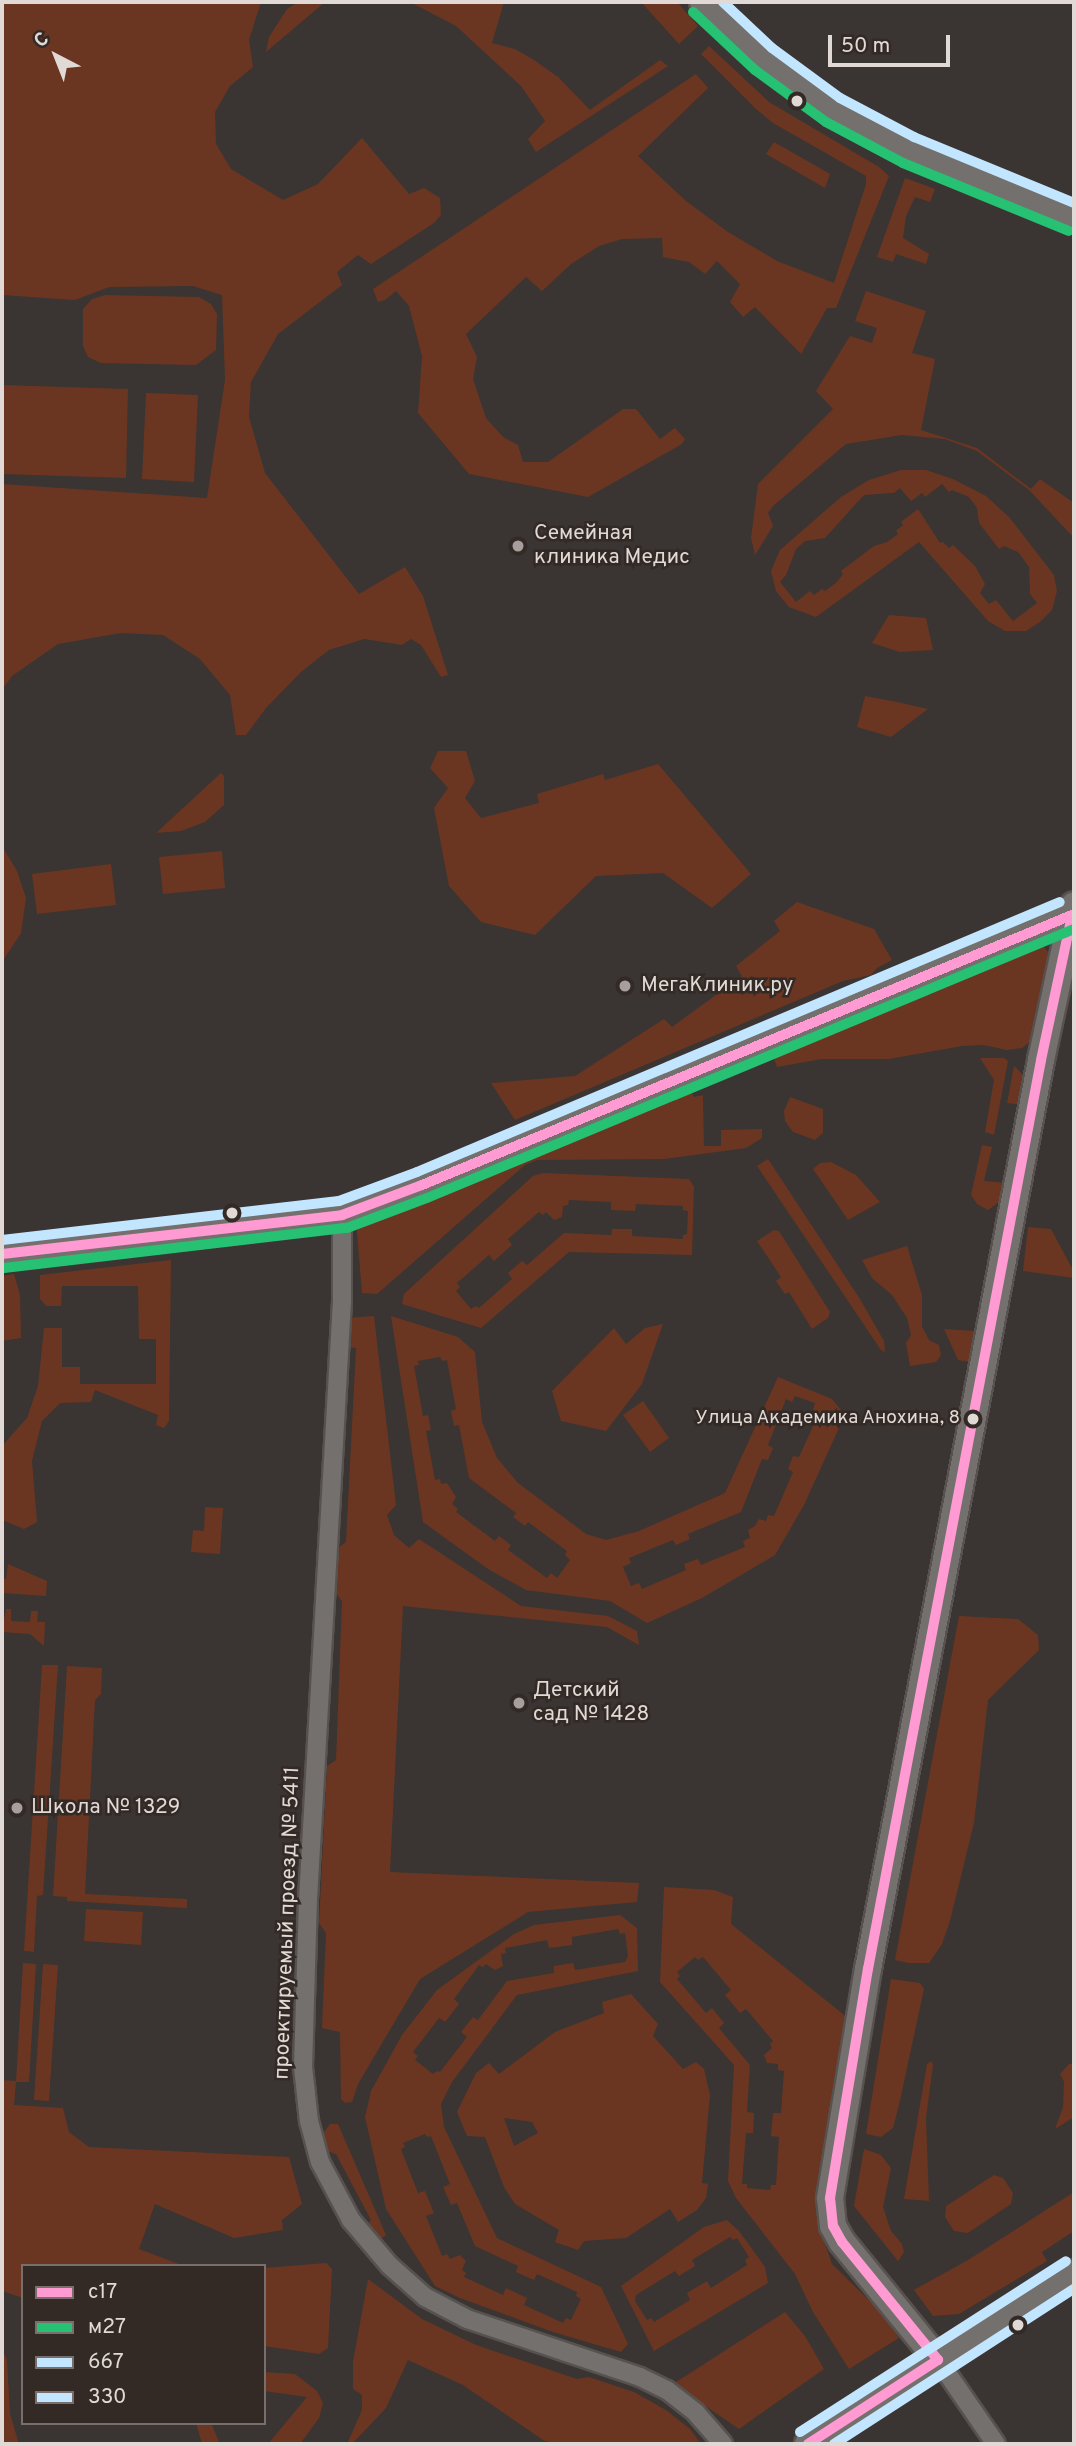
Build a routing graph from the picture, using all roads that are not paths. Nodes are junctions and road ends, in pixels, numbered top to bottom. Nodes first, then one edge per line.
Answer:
1 (704, 2) edge
2 (1074, 218) edge
3 (1073, 910) edge
4 (342, 1214) junction
5 (2, 1254) edge
6 (1074, 2273) edge
7 (938, 2360) junction
8 (723, 2444) edge
9 (808, 2444) edge
10 (996, 2444) edge

1 - 2 street
3 - 4 street
3 - 7 street
4 - 5 street
4 - 8 street, проектируемый проезд № 5411
6 - 7 street
7 - 9 street
7 - 10 street

